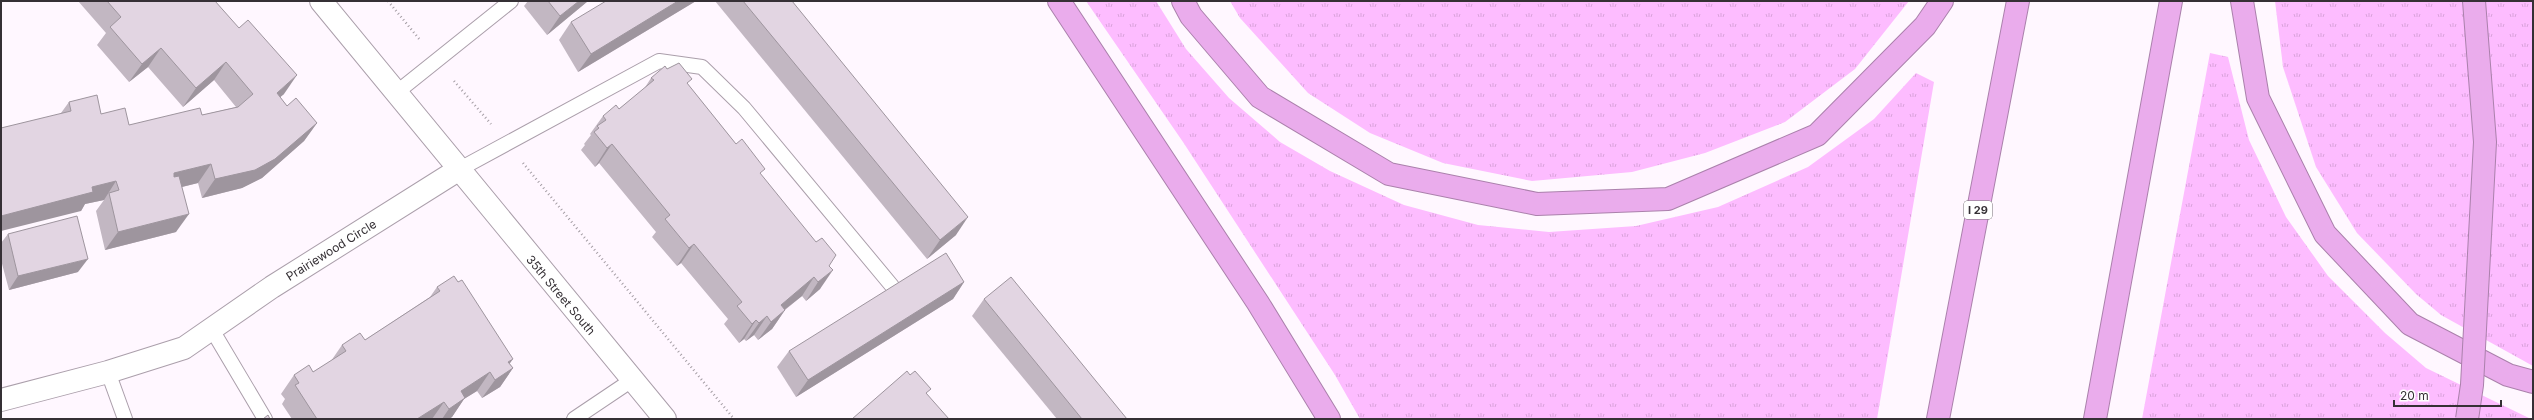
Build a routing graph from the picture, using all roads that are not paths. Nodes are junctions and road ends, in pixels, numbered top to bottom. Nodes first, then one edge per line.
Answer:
1 (321, 1) edge
2 (512, 1) edge
3 (1059, 1) edge
4 (1183, 1) edge
5 (1942, 1) edge
6 (2018, 1) edge
7 (2171, 1) edge
8 (2242, 1) edge
9 (2474, 1) edge
10 (396, 93) junction
11 (458, 170) junction
12 (892, 286) edge
13 (212, 328) junction
14 (108, 372) junction
15 (632, 380) junction
16 (2533, 382) edge
17 (1, 400) edge
18 (125, 419) edge
19 (265, 419) edge
20 (574, 419) edge
21 (664, 419) edge
22 (1329, 419) edge
23 (1938, 419) edge
24 (2095, 419) edge
25 (2467, 419) edge

1 - 10 street
2 - 10 lane
3 - 22 highway
4 - 5 highway
6 - 23 highway, I 29
7 - 24 highway
8 - 16 highway
9 - 25 highway, bridge
10 - 11 street
11 - 12 lane
11 - 13 street, Prairiewood Circle
11 - 15 street, 35th Street South
13 - 14 street, Prairiewood Circle
13 - 19 lane
14 - 17 street, Prairiewood Circle
14 - 18 lane
15 - 20 lane
15 - 21 street, 35th Street South

